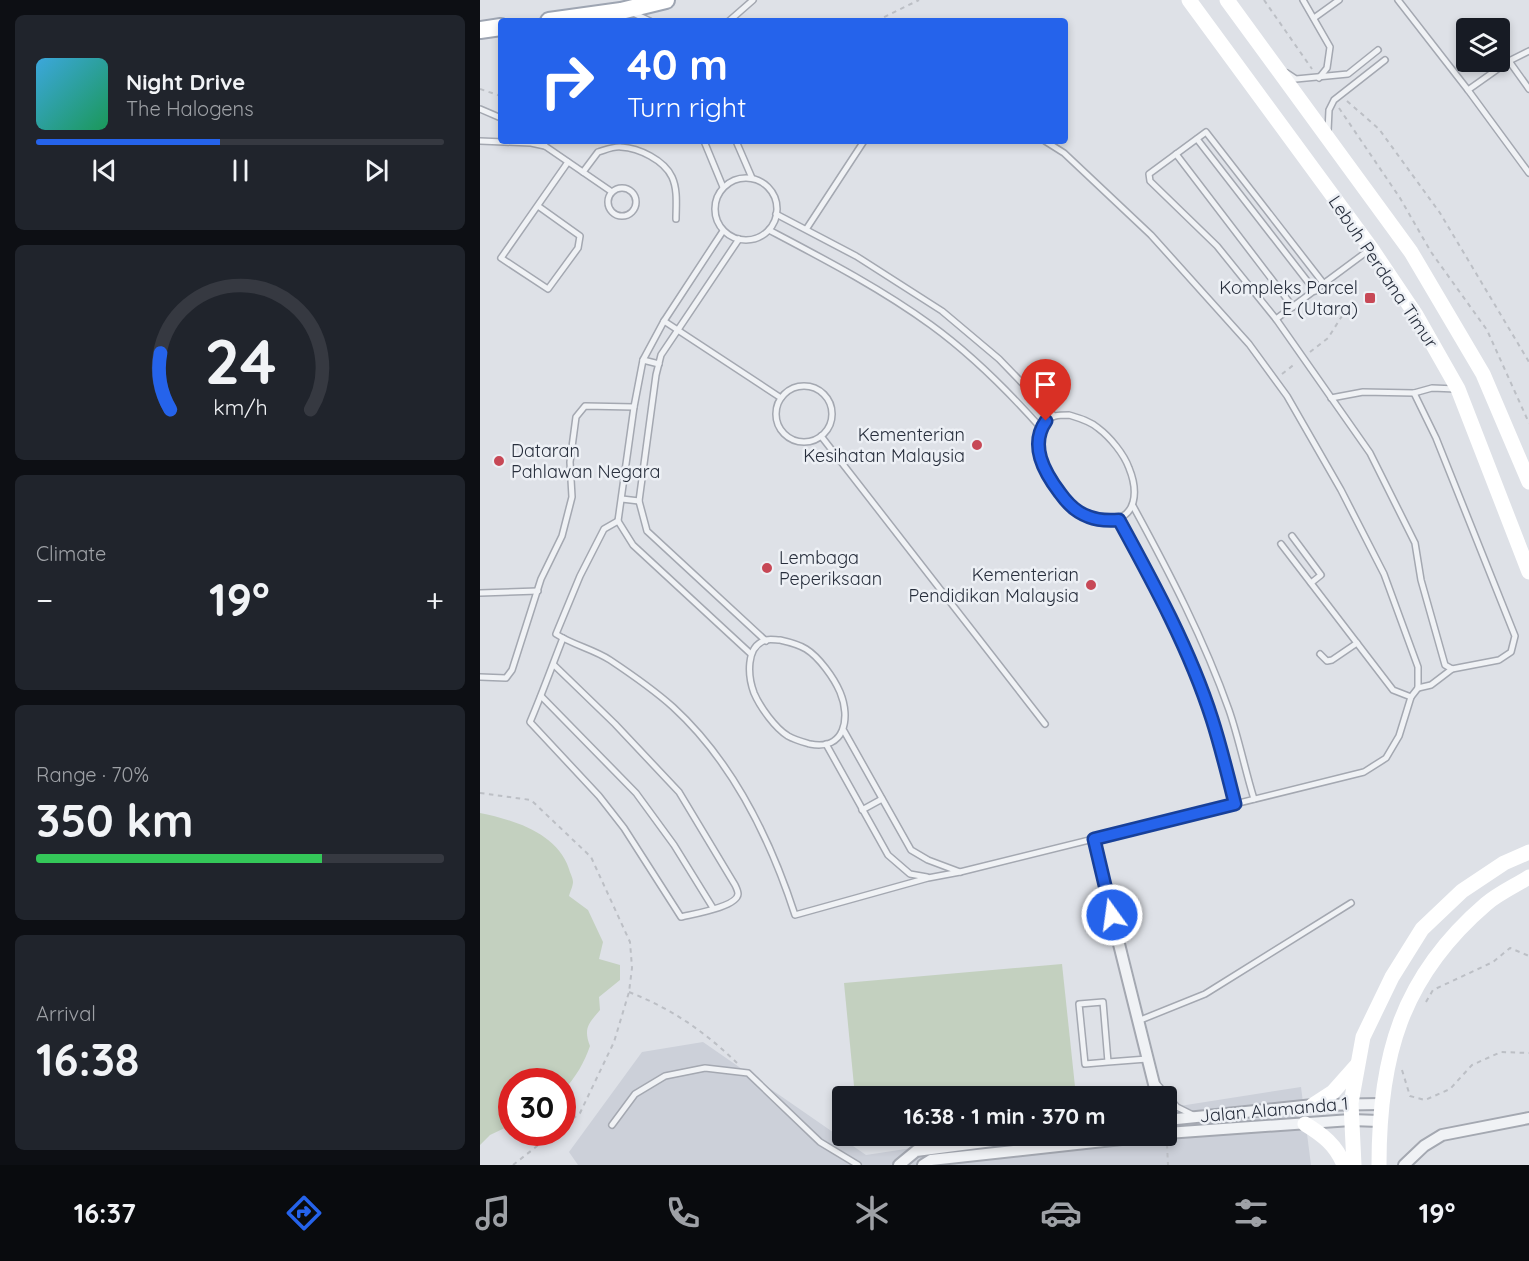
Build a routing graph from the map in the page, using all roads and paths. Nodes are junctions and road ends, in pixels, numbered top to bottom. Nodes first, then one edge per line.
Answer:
1 (666, 0) edge
2 (753, 0) edge
3 (919, 0) edge
4 (1189, 0) edge
5 (1227, 0) edge
6 (1264, 0) edge
7 (1303, 0) edge
8 (1339, 0) edge
9 (1398, 0) edge
10 (621, 11) junction
11 (571, 18) edge
12 (644, 18) edge
13 (732, 18) edge
14 (882, 18) edge
15 (1314, 18) junction
16 (1378, 50) dead end
17 (1529, 51) edge
18 (1385, 60) dead end
19 (1510, 61) edge
20 (1510, 63) edge
21 (1275, 66) junction
22 (1494, 72) edge
23 (1319, 78) junction
24 (480, 89) edge
25 (1529, 89) edge
26 (1468, 90) junction
27 (498, 95) edge
28 (1340, 95) junction
29 (1334, 100) junction
30 (480, 109) edge
31 (498, 117) edge
32 (1328, 136) junction
33 (1197, 139) junction
34 (480, 141) edge
35 (498, 141) edge
36 (545, 144) edge
37 (705, 144) edge
38 (737, 144) edge
39 (862, 144) edge
40 (1050, 144) edge
41 (1176, 154) junction
42 (568, 162) junction
43 (583, 172) junction
44 (1529, 173) edge
45 (752, 178) junction
46 (723, 187) junction
47 (612, 192) junction
48 (538, 206) junction
49 (776, 214) junction
50 (676, 219) dead end
51 (807, 228) junction
52 (769, 230) junction
53 (723, 231) junction
54 (739, 240) junction
55 (1371, 248) junction
56 (1324, 284) junction
57 (1315, 291) junction
58 (1293, 307) junction
59 (1342, 316) dead end
60 (1276, 319) junction
61 (664, 321) junction
62 (678, 330) junction
63 (1303, 357) junction
64 (642, 360) junction
65 (1529, 362) edge
66 (659, 364) junction
67 (1275, 380) junction
68 (1458, 389) junction
69 (1414, 393) junction
70 (781, 398) junction
71 (1331, 398) junction
72 (634, 407) junction
73 (1054, 416) junction
74 (1529, 423) edge
75 (1041, 428) junction
76 (821, 436) junction
77 (1529, 482) edge
78 (622, 499) junction
79 (639, 501) junction
80 (1133, 506) junction
81 (1119, 520) junction
82 (618, 521) junction
83 (1292, 536) dead end
84 (1281, 544) dead end
85 (1529, 572) edge
86 (1311, 583) junction
87 (538, 591) junction
88 (480, 593) edge
89 (563, 638) junction
90 (765, 640) junction
91 (1357, 643) junction
92 (751, 654) junction
93 (1320, 654) dead end
94 (553, 664) junction
95 (1452, 669) junction
96 (480, 677) edge
97 (1418, 688) junction
98 (541, 696) junction
99 (1411, 697) junction
100 (1045, 724) dead end
101 (844, 731) junction
102 (826, 744) junction
103 (480, 793) edge
104 (882, 799) junction
105 (1254, 799) junction
106 (1235, 804) junction
107 (862, 810) junction
108 (1094, 839) junction
109 (1529, 852) edge
110 (960, 872) junction
111 (1529, 877) edge
112 (928, 878) junction
113 (1107, 896) joint
114 (1351, 903) dead end
115 (713, 908) junction
116 (1529, 956) edge
117 (628, 992) junction
118 (1421, 1010) dead end
119 (1138, 1021) junction
120 (1529, 1053) edge
121 (1148, 1059) junction
122 (1108, 1062) junction
123 (1358, 1064) junction
124 (1402, 1070) dead end
125 (748, 1073) junction
126 (1151, 1075) junction
127 (1154, 1086) edge
128 (1351, 1103) junction
129 (1381, 1104) junction
130 (1313, 1105) junction
131 (576, 1116) edge
132 (1197, 1117) junction
133 (1529, 1118) edge
134 (1177, 1119) edge
135 (1351, 1120) junction
136 (1379, 1121) junction
137 (1305, 1124) junction
138 (612, 1125) dead end
139 (1177, 1133) edge
140 (537, 1146) edge
141 (955, 1146) edge
142 (1058, 1146) edge
143 (1167, 1146) edge
144 (1410, 1163) edge
145 (513, 1165) edge
146 (858, 1165) edge
147 (899, 1165) edge
148 (923, 1165) edge
149 (1168, 1165) edge
150 (1344, 1165) edge
151 (1354, 1165) edge
152 (1379, 1165) edge

1 - 10 main road
2 - 13 lane
3 - 14 path
4 - 55 main road, Lebuh Perdana Timur
5 - 21 main road, Lebuh Perdana Timur
6 - 23 path
7 - 15 lane
8 - 15 lane
9 - 26 lane
10 - 11 main road
10 - 12 lane
15 - 23 lane
16 - 23 lane
17 - 19 lane
18 - 28 lane
20 - 25 lane
21 - 23 lane
21 - 32 main road, Lebuh Perdana Timur
22 - 26 lane
24 - 27 path
26 - 44 lane
28 - 29 lane
28 - 65 path
29 - 32 lane
29 - 74 path
30 - 31 lane
32 - 77 main road, Lebuh Perdana Timur
33 - 41 lane
33 - 56 lane
33 - 57 lane
34 - 35 lane
36 - 42 lane
37 - 46 lane
38 - 45 lane
39 - 51 lane
40 - 67 lane
41 - 58 lane
41 - 60 lane
42 - 43 lane
42 - 48 lane
43 - 47 lane
43 - 50 lane
45 - 46 lane
45 - 49 lane
46 - 53 lane
47 - 47 lane
48 - 48 lane
49 - 51 lane
49 - 52 lane
51 - 73 lane
52 - 54 lane
52 - 75 lane
53 - 54 lane
53 - 61 lane
54 - 62 lane
55 - 56 lane
55 - 68 main road, Lebuh Perdana Timur
56 - 57 lane
57 - 58 lane
58 - 60 lane
59 - 63 path
60 - 63 lane
61 - 62 lane
61 - 64 lane
62 - 66 lane
62 - 70 lane
63 - 67 path
63 - 71 lane
64 - 66 lane
64 - 72 lane
66 - 79 lane
67 - 97 lane
68 - 69 lane
68 - 85 main road, Lebuh Perdana Timur
69 - 71 lane
69 - 95 lane
70 - 76 lane
70 - 76 lane
71 - 95 lane
72 - 78 lane
72 - 87 lane
73 - 75 lane
73 - 80 lane
75 - 81 lane
76 - 100 lane
78 - 79 lane
78 - 82 lane
79 - 90 lane
80 - 81 lane
80 - 105 lane
81 - 106 lane
82 - 89 lane
82 - 92 lane
83 - 86 lane
84 - 86 lane
86 - 91 lane
87 - 88 lane
87 - 96 lane
89 - 94 lane
89 - 112 lane
90 - 92 lane
90 - 101 lane
91 - 93 lane
91 - 99 lane
92 - 102 lane
94 - 98 lane
94 - 115 lane
95 - 97 lane
97 - 99 lane
98 - 115 lane
98 - 115 lane
99 - 105 lane
101 - 102 lane
101 - 104 lane
102 - 107 lane
103 - 117 path
104 - 107 lane
104 - 110 lane
105 - 106 lane
106 - 108 lane
107 - 112 lane
108 - 110 lane
108 - 113 lane
109 - 123 main road
110 - 112 lane
111 - 129 main road
113 - 119 street
114 - 119 lane
116 - 118 path
117 - 125 path
117 - 131 path
119 - 121 street
120 - 124 path
121 - 122 lane
121 - 126 street
122 - 122 lane
123 - 128 main road
123 - 130 main road
125 - 138 lane
125 - 146 lane
126 - 127 street
126 - 132 lane
128 - 129 street, Jalan Alamanda 1
128 - 130 street, Jalan Alamanda 1
128 - 135 main road
129 - 136 main road
130 - 132 street, Jalan Alamanda 1
132 - 134 street, Jalan Alamanda 1
133 - 144 street
135 - 136 street, Jalan Alamanda 1
135 - 137 street, Jalan Alamanda 1
135 - 151 main road
136 - 152 main road
137 - 139 street, Jalan Alamanda 1
137 - 150 main road
140 - 145 path
141 - 147 street
142 - 148 street
143 - 149 path

